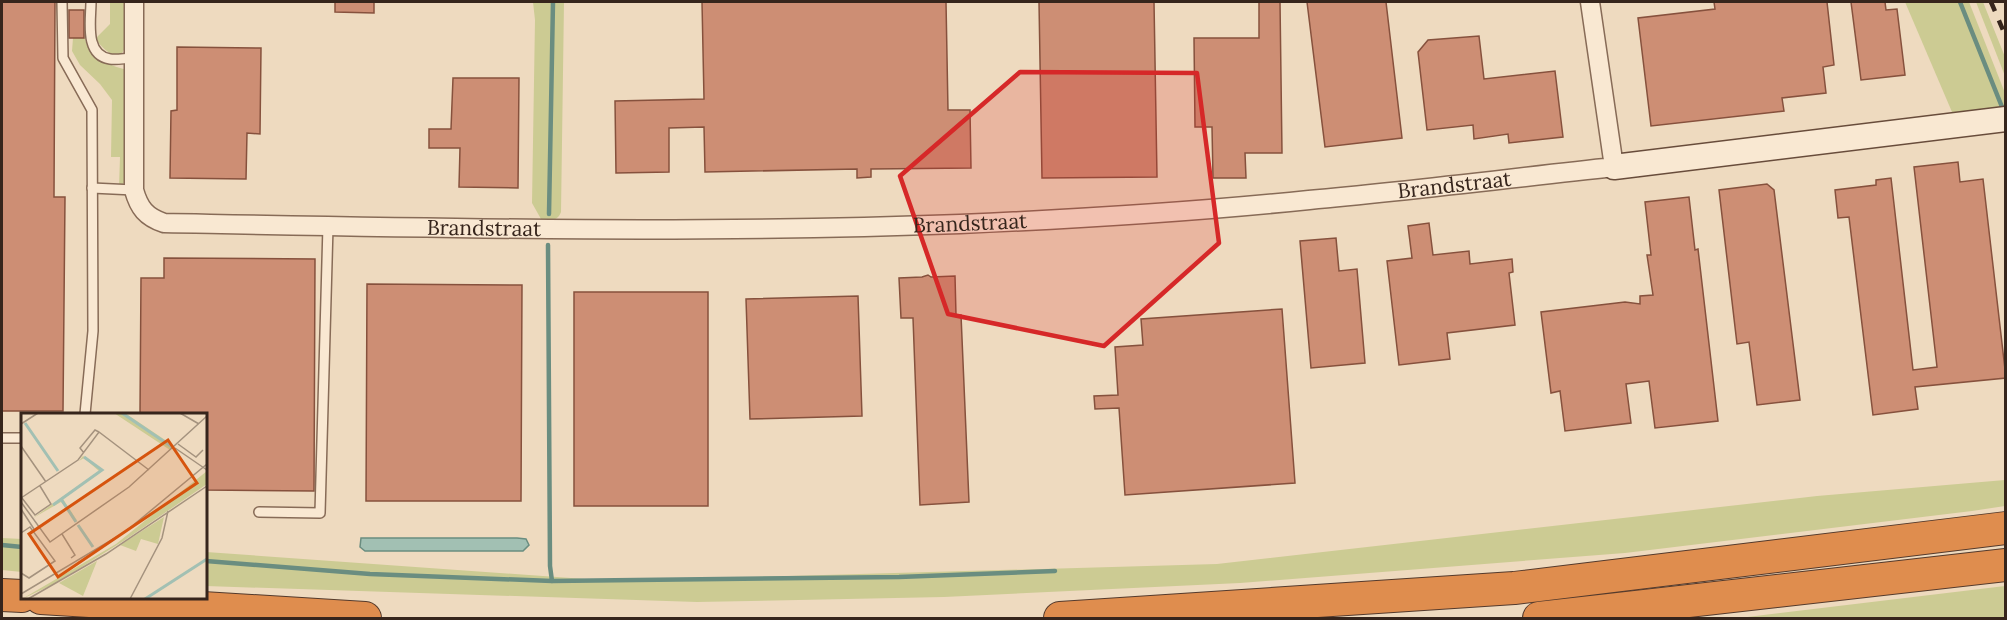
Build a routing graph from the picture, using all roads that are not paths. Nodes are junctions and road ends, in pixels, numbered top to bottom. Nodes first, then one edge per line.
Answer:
1 (62, 2) edge
2 (91, 2) edge
3 (134, 2) edge
4 (1590, 2) edge
5 (134, 58) junction
6 (2006, 119) edge
7 (1614, 167) junction
8 (92, 188) junction
9 (134, 190) junction
10 (328, 226) junction
11 (85, 413) edge
12 (2, 438) edge
13 (21, 438) edge
14 (259, 512) dead end
15 (2006, 528) edge
16 (2006, 565) edge
17 (2, 595) edge
18 (21, 596) edge
19 (72, 599) edge
20 (365, 618) edge
21 (1060, 618) edge
22 (1539, 618) edge

1 - 8 lane
2 - 5 lane
3 - 5 street, Brandstraat
4 - 7 street
5 - 9 street, Brandstraat
6 - 7 street, Brandstraat
7 - 10 street, Brandstraat
8 - 9 lane
8 - 11 lane
9 - 10 street, Brandstraat
10 - 14 lane
12 - 13 lane
15 - 21 highway
16 - 22 highway
17 - 18 highway
19 - 20 highway

